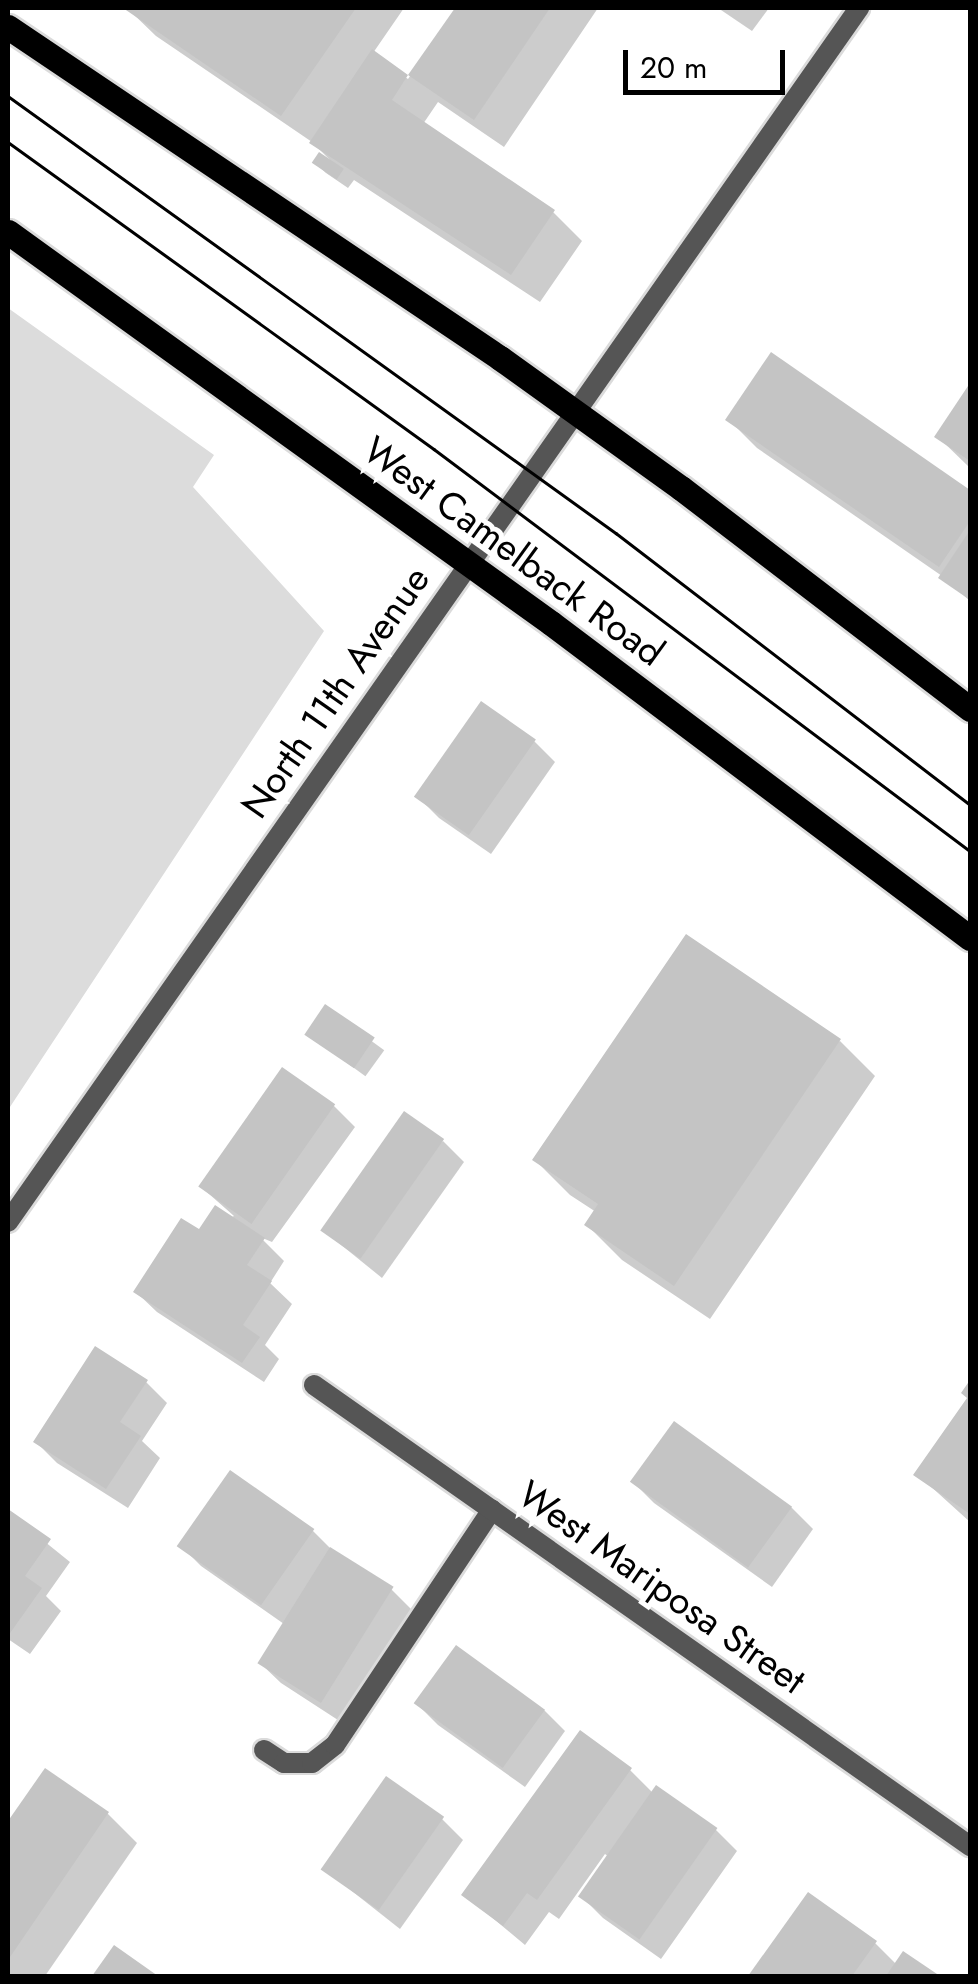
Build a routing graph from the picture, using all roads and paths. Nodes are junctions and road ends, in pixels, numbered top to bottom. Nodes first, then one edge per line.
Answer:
1 (859, 8) edge
2 (8, 27) edge
3 (8, 232) edge
4 (576, 412) junction
5 (468, 562) junction
6 (970, 709) edge
7 (970, 938) edge
8 (8, 1222) edge
9 (314, 1385) dead end
10 (492, 1510) junction
11 (264, 1750) dead end
12 (970, 1846) edge

1 - 4 street, North 11th Avenue
2 - 4 main road
3 - 5 main road, West Camelback Road
4 - 5 street, North 11th Avenue
4 - 6 main road
5 - 7 main road, West Camelback Road
5 - 8 street, North 11th Avenue
9 - 10 street, West Mariposa Street
10 - 11 street
10 - 12 street, West Mariposa Street

